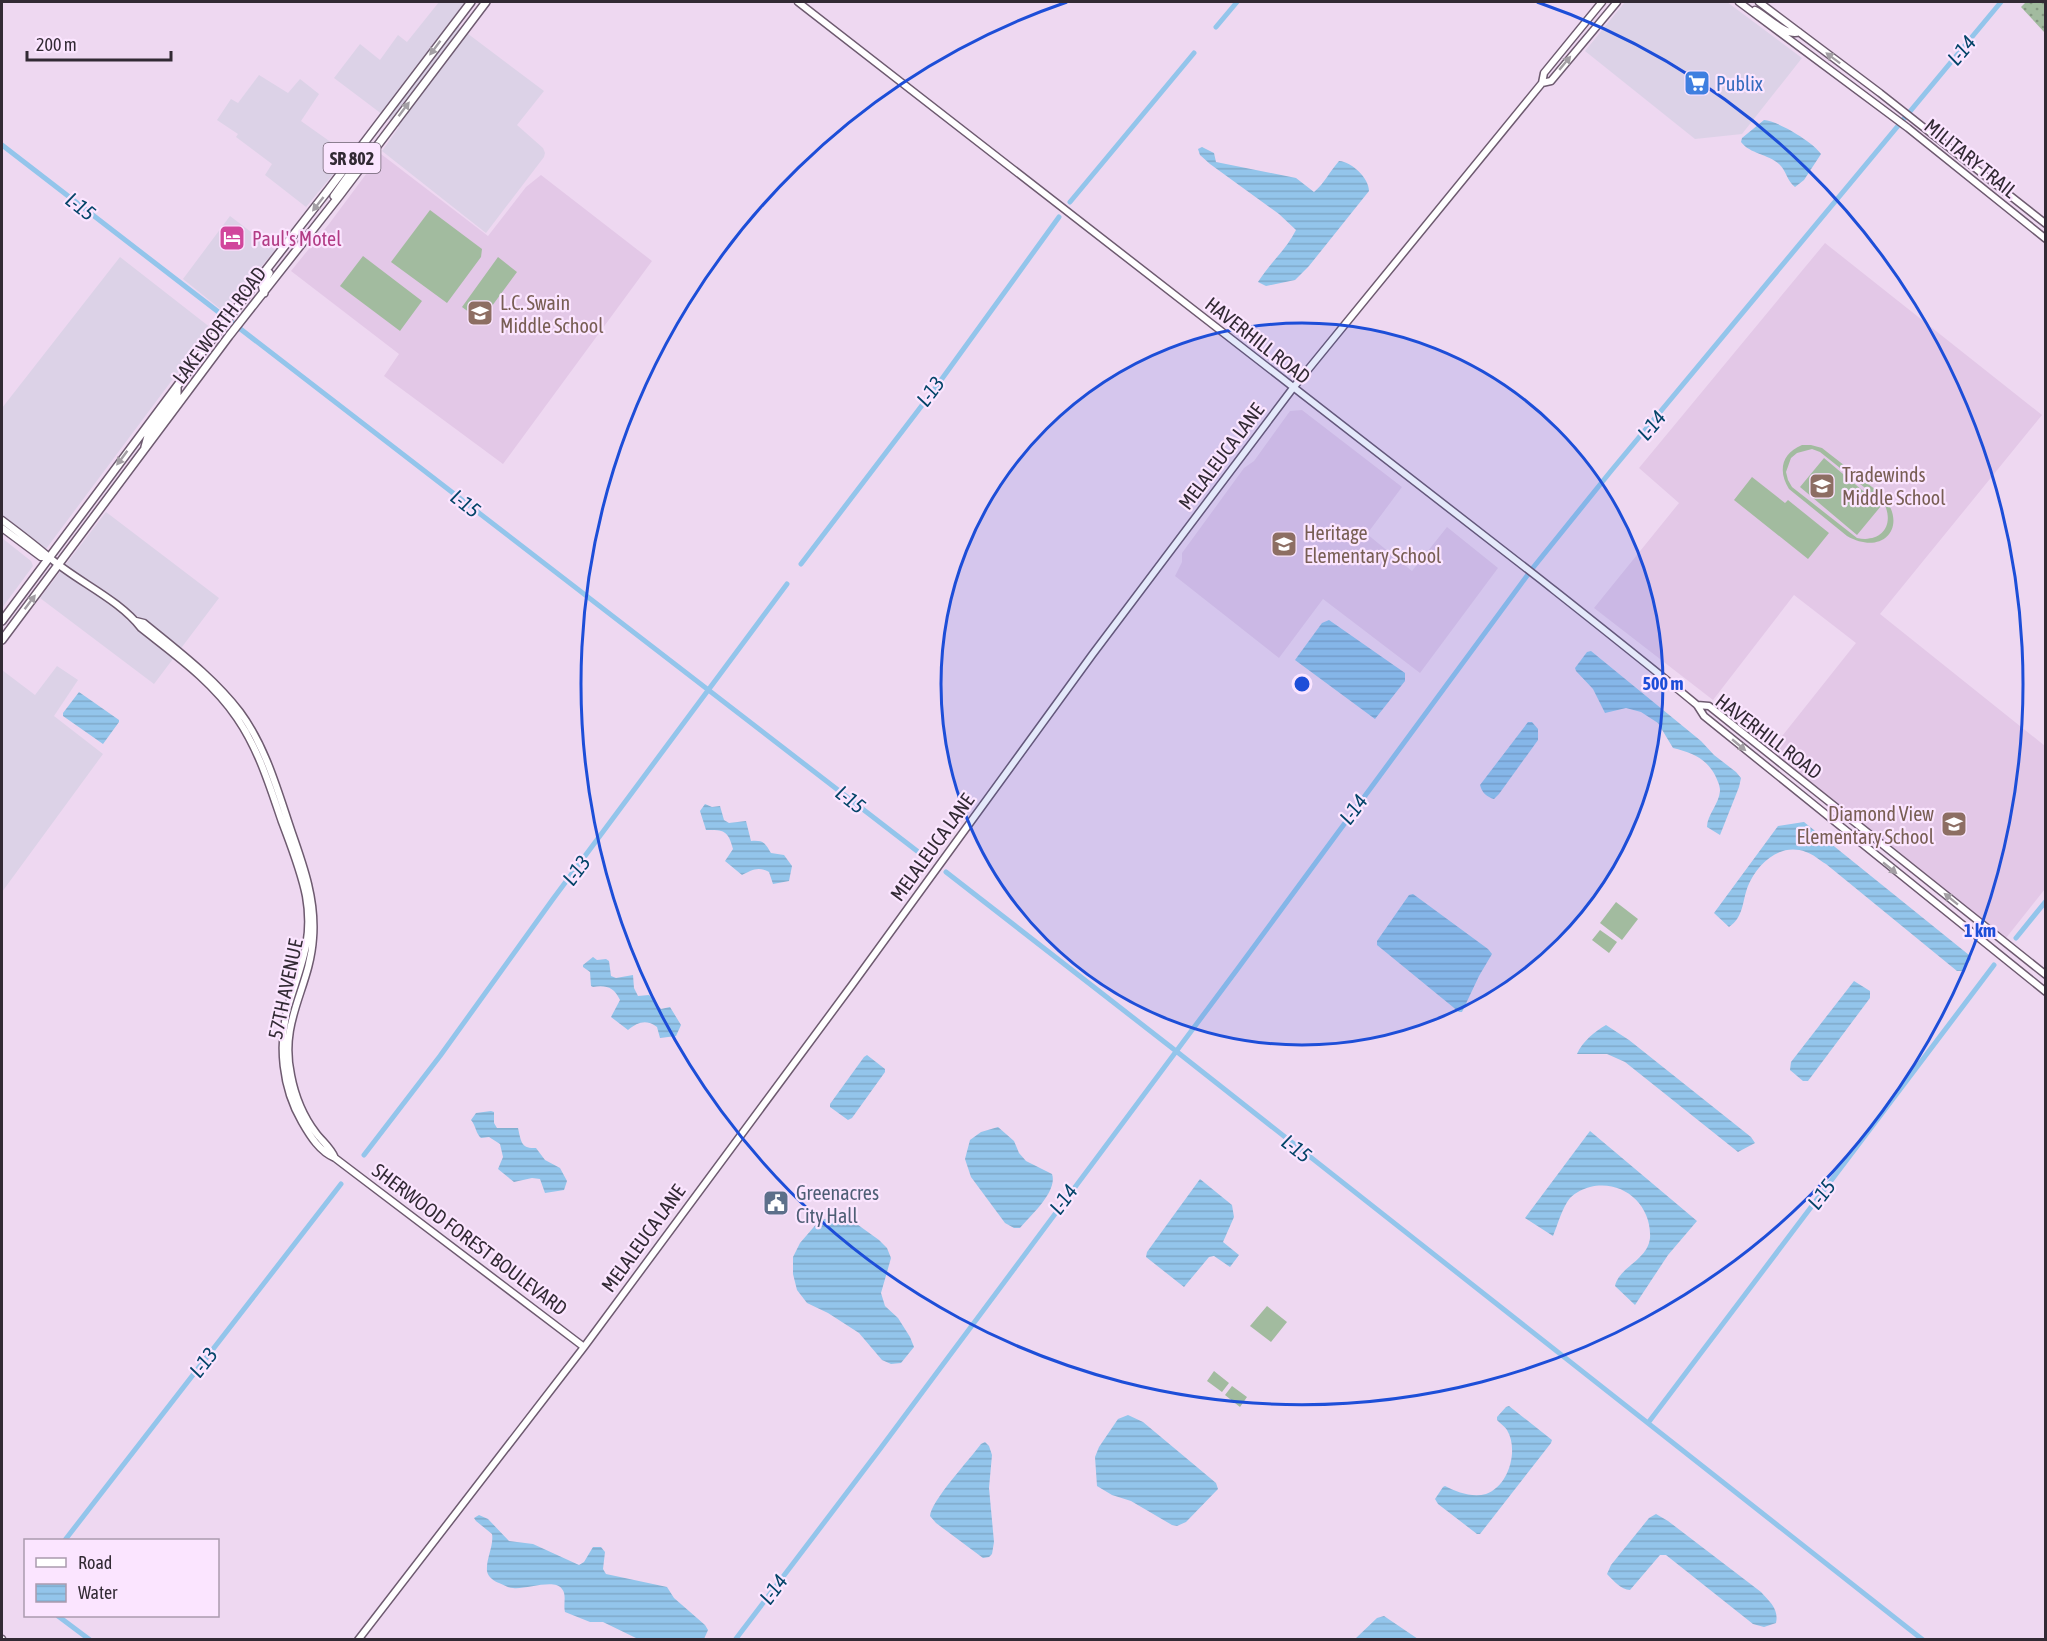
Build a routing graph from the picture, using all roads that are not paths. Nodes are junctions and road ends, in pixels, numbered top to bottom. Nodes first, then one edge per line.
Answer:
1 (471, 2) edge
2 (486, 2) edge
3 (798, 2) edge
4 (1602, 2) edge
5 (1617, 2) edge
6 (1740, 2) edge
7 (1758, 2) edge
8 (1799, 32) junction
9 (1817, 46) junction
10 (1801, 47) junction
11 (1542, 82) junction
12 (360, 148) junction
13 (333, 204) junction
14 (2046, 224) edge
15 (291, 239) junction
16 (2046, 239) edge
17 (264, 292) junction
18 (210, 342) junction
19 (177, 385) junction
20 (1293, 388) junction
21 (188, 394) junction
22 (143, 452) junction
23 (2, 520) edge
24 (2, 528) edge
25 (49, 557) junction
26 (59, 564) junction
27 (2, 621) edge
28 (2, 640) edge
29 (1697, 705) junction
30 (2009, 946) junction
31 (2001, 957) junction
32 (2046, 975) edge
33 (2046, 992) edge
34 (335, 1158) joint
35 (584, 1347) junction
36 (358, 1640) edge

1 -> 12 main road, LAKE WORTH ROAD / SR 802
13 -> 2 main road, LAKE WORTH ROAD / SR 802
3 - 20 street, HAVERHILL ROAD
4 - 11 street, MELALEUCA LANE
11 -> 5 street, MELALEUCA LANE
6 - 8 street
6 - 10 street, MILITARY TRAIL
7 - 8 street, MILITARY TRAIL
8 - 9 street, MILITARY TRAIL
9 - 10 street
14 -> 9 street, MILITARY TRAIL
10 - 16 street, MILITARY TRAIL
11 - 20 street, MELALEUCA LANE
12 - 13 main road
12 -> 15 main road, LAKE WORTH ROAD / SR 802
13 - 17 main road, LAKE WORTH ROAD / SR 802
15 - 17 main road
15 - 18 main road, LAKE WORTH ROAD / SR 802
17 - 21 main road, LAKE WORTH ROAD / SR 802
18 - 19 main road, LAKE WORTH ROAD / SR 802
18 - 21 main road
19 - 22 main road
19 -> 25 main road, LAKE WORTH ROAD / SR 802
20 - 29 street, HAVERHILL ROAD
20 - 35 street, MELALEUCA LANE
21 - 22 main road, LAKE WORTH ROAD / SR 802
22 - 26 main road, LAKE WORTH ROAD / SR 802
23 - 25 street, 57TH AVENUE
24 - 25 street, 57TH AVENUE
25 - 26 street, 57TH AVENUE
25 - 27 main road, LAKE WORTH ROAD / SR 802
28 -> 26 main road, LAKE WORTH ROAD / SR 802
26 - 34 street, 57TH AVENUE
30 -> 29 street, HAVERHILL ROAD
29 -> 31 street, HAVERHILL ROAD
30 - 31 street
30 - 32 street, HAVERHILL ROAD
31 - 33 street, HAVERHILL ROAD
34 - 35 street, SHERWOOD FOREST BOULEVARD
35 - 36 street, MELALEUCA LANE

